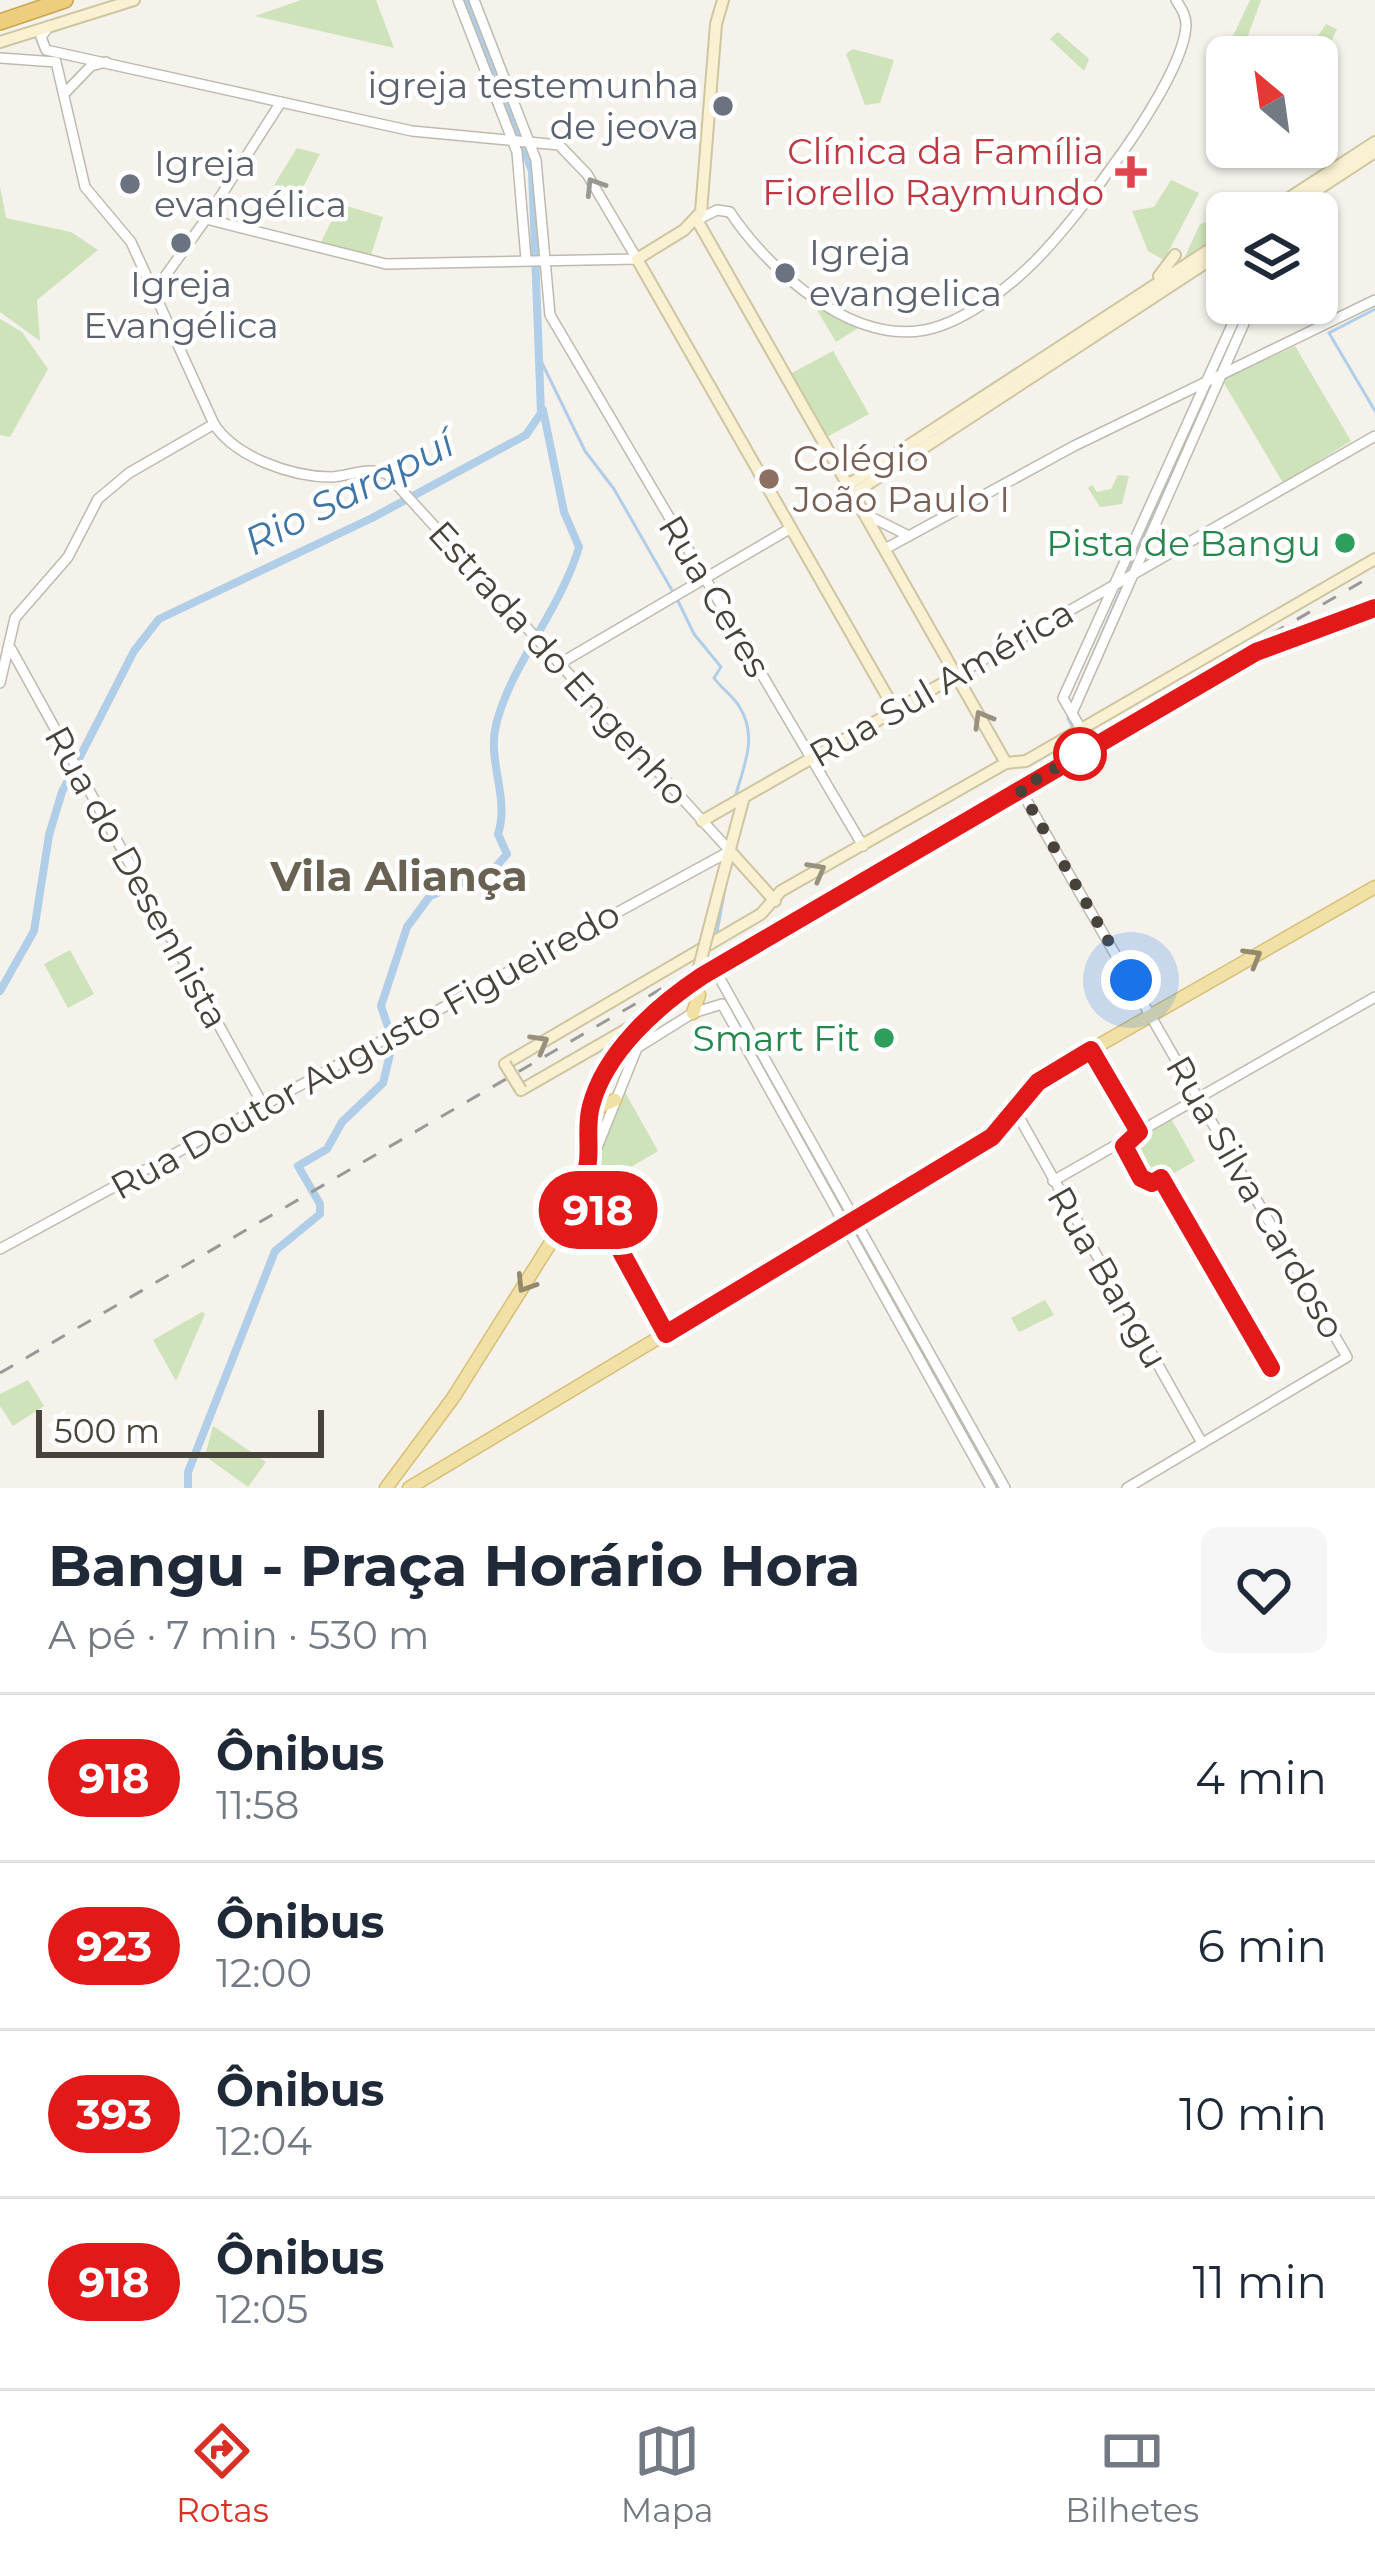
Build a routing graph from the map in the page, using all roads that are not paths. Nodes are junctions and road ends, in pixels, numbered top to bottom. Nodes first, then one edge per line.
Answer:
1 (35, 0) edge
2 (65, 0) edge
3 (134, 0) edge
4 (458, 0) edge
5 (474, 0) edge
6 (723, 0) edge
7 (1176, 0) edge
8 (0, 11) edge
9 (0, 22) edge
10 (50, 26) junction
11 (0, 42) edge
12 (43, 48) junction
13 (80, 54) junction
14 (0, 58) edge
15 (28, 61) junction
16 (109, 62) junction
17 (88, 70) junction
18 (65, 84) junction
19 (281, 102) junction
20 (520, 116) junction
21 (521, 140) junction
22 (1375, 142) edge
23 (552, 143) junction
24 (1375, 152) edge
25 (1308, 192) edge
26 (1311, 192) edge
27 (206, 219) junction
28 (697, 220) junction
29 (1206, 252) edge
30 (1175, 255) dead end
31 (536, 259) junction
32 (637, 259) junction
33 (1206, 262) edge
34 (154, 275) junction
35 (1140, 295) junction
36 (157, 299) junction
37 (1375, 300) edge
38 (1233, 324) edge
39 (1243, 324) edge
40 (1227, 357) junction
41 (1237, 368) junction
42 (1220, 376) junction
43 (1207, 383) junction
44 (1189, 392) junction
45 (1199, 401) junction
46 (214, 424) junction
47 (1375, 436) edge
48 (851, 489) junction
49 (791, 528) junction
50 (881, 529) junction
51 (909, 536) junction
52 (885, 549) junction
53 (1375, 559) edge
54 (1133, 575) junction
55 (705, 579) junction
56 (1117, 586) junction
57 (1375, 608) edge
58 (11, 649) junction
59 (559, 664) junction
60 (956, 675) junction
61 (0, 683) edge
62 (895, 710) junction
63 (1072, 713) junction
64 (1081, 729) junction
65 (810, 757) junction
66 (1006, 763) junction
67 (1020, 789) junction
68 (737, 800) junction
69 (702, 821) junction
70 (863, 845) junction
71 (730, 851) junction
72 (1375, 887) edge
73 (775, 901) junction
74 (715, 968) junction
75 (688, 985) junction
76 (1375, 997) edge
77 (693, 1013) junction
78 (1152, 1016) junction
79 (655, 1018) junction
80 (1091, 1050) junction
81 (595, 1094) junction
82 (1199, 1098) junction
83 (615, 1100) junction
84 (263, 1105) junction
85 (1015, 1110) junction
86 (1139, 1132) junction
87 (590, 1165) junction
88 (1053, 1181) junction
89 (851, 1223) junction
90 (0, 1249) edge
91 (1202, 1444) junction
92 (397, 1473) junction
93 (386, 1488) edge
94 (410, 1488) edge
95 (991, 1488) edge
96 (1005, 1488) edge
97 (1127, 1488) edge

1 - 8 highway
2 - 9 highway
3 - 10 main road
4 - 21 street
5 - 20 street
6 - 28 main road
7 - 28 street
10 - 11 main road
10 - 12 street
12 - 13 street
12 - 15 street
13 - 16 street
13 - 17 street
13 - 18 street
14 - 15 street
15 - 18 street, Estrada do Engenho
16 - 17 street
16 - 19 street
17 - 18 street
18 - 34 street, Estrada do Engenho
19 - 21 street
19 - 27 street
20 - 21 street
20 - 23 street
21 - 23 street
21 - 31 street
21 - 31 street
22 - 25 main road
32 -> 23 street
24 - 26 main road
27 - 31 street
27 - 34 street
28 - 32 main road
28 - 48 main road
29 - 35 main road
30 - 35 main road
31 - 32 street
31 - 55 street, Rua Ceres
32 - 49 main road
33 - 48 main road
34 - 36 street, Estrada do Engenho
34 - 36 street
35 - 48 main road
36 - 46 street, Estrada do Engenho
37 - 41 street
38 - 43 street
39 - 40 street
40 - 41 street
40 - 42 street
41 - 42 street
42 - 43 street
42 - 54 street
43 - 44 street
43 - 45 street
44 - 45 street
44 - 51 street
45 - 56 street
46 - 58 street
46 - 59 street, Estrada do Engenho
47 - 54 street, Rua Sul América
48 - 50 main road
49 - 55 street
49 - 62 main road
50 - 51 street
50 - 52 main road
51 - 52 street
52 - 60 main road
53 - 64 main road
54 - 56 street, Rua Sul América
54 - 63 street
55 - 59 street
55 - 65 street, Rua Ceres
56 - 60 street, Rua Sul América
56 - 63 street
57 - 67 main road
58 - 61 street
58 - 84 street, Rua do Desenhista
59 - 69 street, Estrada do Engenho
60 - 62 main road, Rua Sul América
66 -> 60 main road
62 - 65 main road, Rua Sul América
63 - 64 street
64 - 66 main road
65 - 68 main road, Rua Sul América
65 - 70 street, Rua Ceres
66 - 70 main road
67 - 74 main road
67 - 78 street, Rua Silva Cardoso
68 - 69 main road, Rua Sul América
68 - 71 main road
69 - 71 street, Estrada do Engenho
73 -> 70 main road
71 - 73 main road, Estrada do Engenho
71 - 79 main road, bridge
71 - 84 street, Rua Doutor Augusto Figueiredo
78 -> 72 main road
79 -> 73 main road, bridge
74 - 75 main road
74 - 89 street
75 - 77 main road
75 - 79 main road
76 - 82 street
77 - 83 street
77 - 89 street
78 - 80 main road
78 - 82 street, Rua Silva Cardoso
79 - 81 main road
80 - 85 main road
80 - 86 street
81 - 83 main road
81 - 87 main road
82 - 86 street
82 - 91 street, Rua Silva Cardoso
83 - 87 street
84 - 90 street, Rua Doutor Augusto Figueiredo
85 - 88 street, Rua Bangu
85 - 89 main road
86 - 88 street
87 -> 92 main road
88 - 91 street, Rua Bangu
89 - 94 main road
89 - 95 street
89 - 96 street
91 - 97 street
92 - 93 main road
92 - 94 main road

